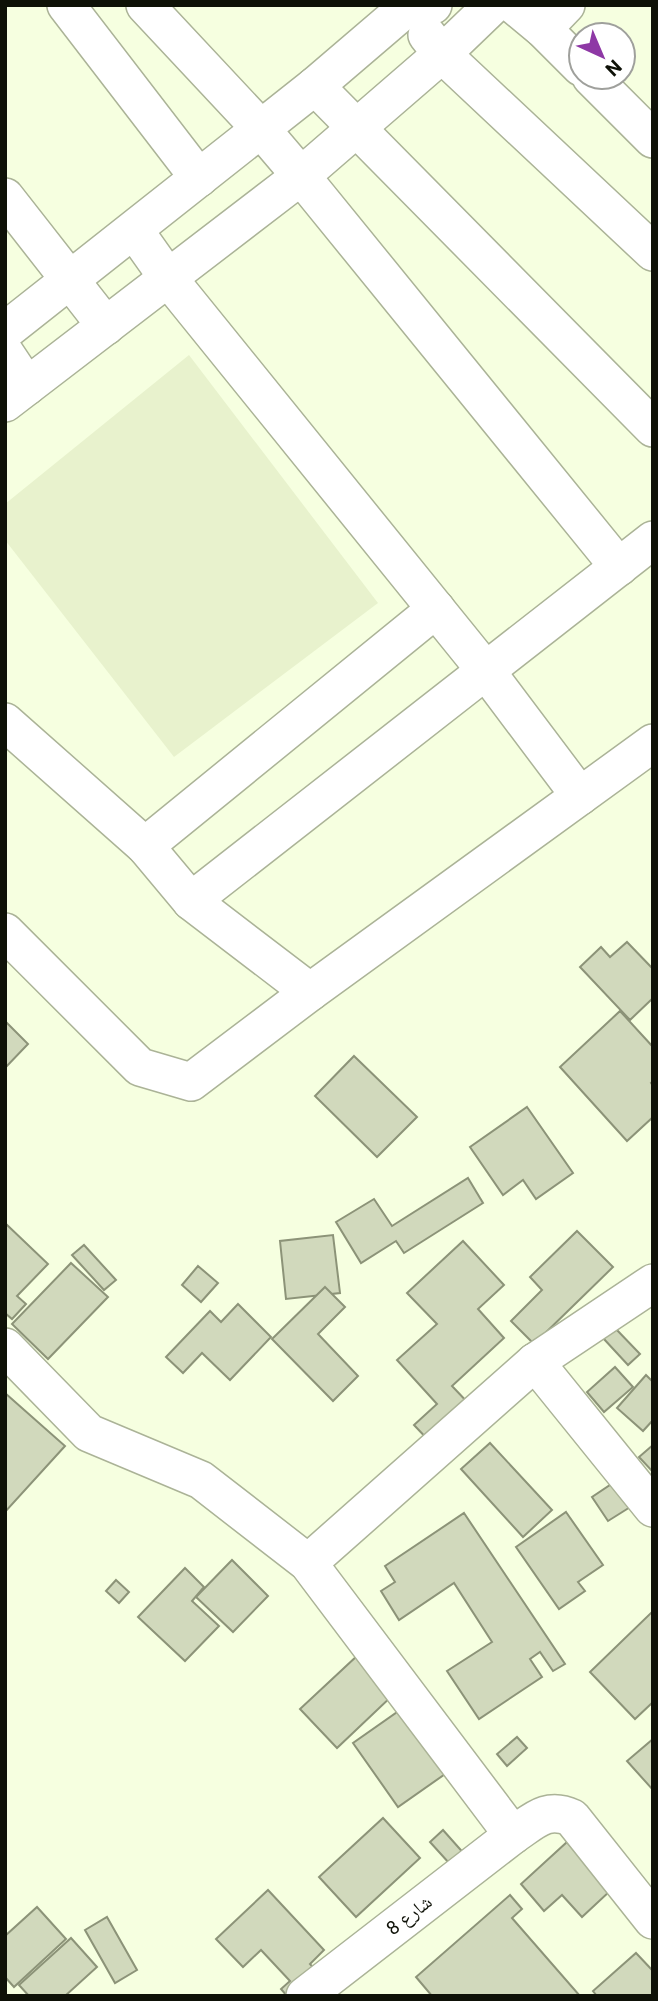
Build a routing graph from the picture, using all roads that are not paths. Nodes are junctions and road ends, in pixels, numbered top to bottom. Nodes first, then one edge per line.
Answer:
1 (66, 5) edge
2 (145, 5) edge
3 (493, 5) edge
4 (514, 5) edge
5 (413, 7) edge
6 (555, 17) edge
7 (567, 40) edge
8 (442, 54) junction
9 (315, 86) junction
10 (605, 91) edge
11 (261, 129) junction
12 (355, 129) junction
13 (653, 139) edge
14 (301, 176) junction
15 (199, 178) junction
16 (5, 197) edge
17 (134, 230) junction
18 (653, 252) edge
19 (168, 278) junction
20 (70, 280) junction
21 (106, 326) junction
22 (5, 331) edge
23 (5, 353) edge
24 (16, 394) edge
25 (653, 428) edge
26 (653, 540) edge
27 (619, 567) junction
28 (436, 609) junction
29 (486, 671) junction
30 (5, 722) edge
31 (653, 743) edge
32 (580, 796) junction
33 (145, 846) junction
34 (191, 901) junction
35 (5, 932) edge
36 (310, 992) junction
37 (653, 1283) edge
38 (5, 1347) edge
39 (535, 1362) junction
40 (653, 1508) edge
41 (308, 1563) junction
42 (513, 1835) junction
43 (653, 1920) edge
44 (305, 1996) edge

1 - 15 street
2 - 11 street
3 - 8 street
4 - 6 street
5 - 8 street
5 - 9 street
6 - 7 street
8 - 12 street
8 - 18 street
9 - 11 street
9 - 12 street
10 - 13 street
11 - 14 street
11 - 15 street
12 - 14 street
12 - 25 street
14 - 19 street
14 - 27 street
15 - 17 street
16 - 20 street
17 - 19 street
17 - 20 street
19 - 21 street
19 - 28 street
20 - 21 street
20 - 22 street
21 - 24 street
23 - 24 street
26 - 27 street
27 - 29 street
28 - 29 street
28 - 33 street
29 - 32 street
29 - 34 street
30 - 33 street
31 - 32 street
32 - 36 street
33 - 34 street
34 - 36 street
35 - 36 street
37 - 39 street
38 - 41 street
39 - 40 street
39 - 41 street
41 - 42 street
42 - 43 street, شارع 8
42 - 44 street, شارع 8

